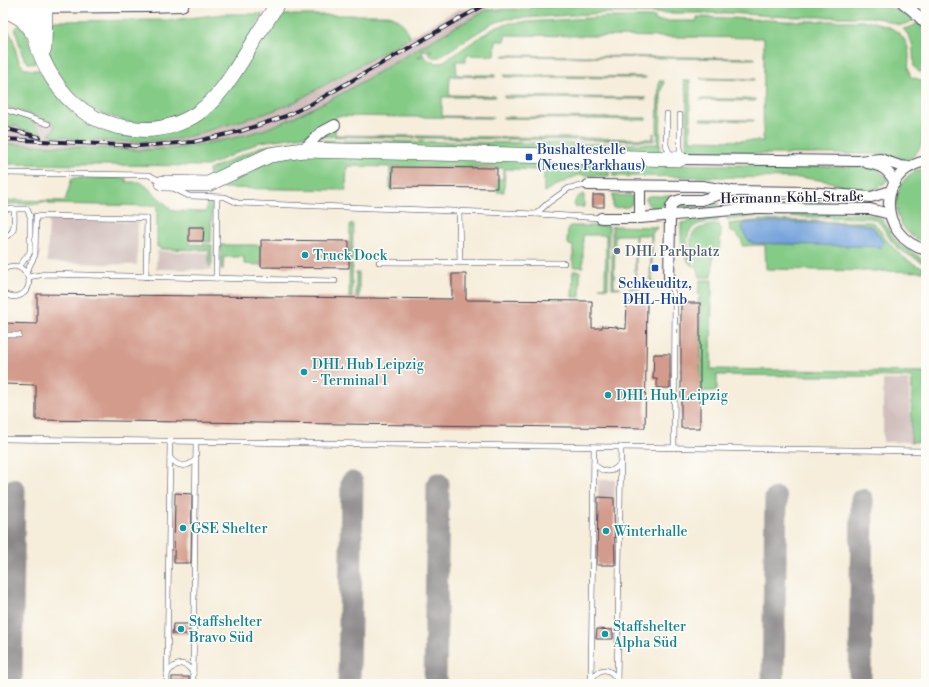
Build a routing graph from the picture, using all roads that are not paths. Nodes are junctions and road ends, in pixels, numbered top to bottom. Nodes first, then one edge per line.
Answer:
1 (181, 3) edge
2 (278, 3) edge
3 (903, 3) edge
4 (3, 4) edge
5 (38, 4) edge
6 (3, 8) edge
7 (926, 24) edge
8 (34, 34) junction
9 (45, 64) junction
10 (3, 108) edge
11 (667, 114) dead end
12 (680, 115) dead end
13 (48, 124) dead end
14 (335, 125) dead end
15 (303, 150) junction
16 (926, 150) edge
17 (680, 159) junction
18 (858, 161) junction
19 (925, 161) edge
20 (910, 167) junction
21 (3, 173) edge
22 (163, 183) junction
23 (588, 185) joint
24 (640, 186) junction
25 (893, 187) junction
26 (732, 191) junction
27 (217, 197) junction
28 (3, 209) edge
29 (14, 209) junction
30 (460, 211) junction
31 (536, 214) junction
32 (890, 214) junction
33 (670, 216) junction
34 (601, 218) joint
35 (640, 218) junction
36 (3, 236) edge
37 (926, 250) edge
38 (379, 262) dead end
39 (460, 262) junction
40 (564, 263) dead end
41 (19, 267) junction
42 (3, 270) edge
43 (27, 275) junction
44 (146, 277) junction
45 (216, 278) junction
46 (335, 282) dead end
47 (669, 282) joint
48 (3, 293) edge
49 (3, 335) edge
50 (19, 335) dead end
51 (3, 439) edge
52 (170, 442) junction
53 (196, 442) junction
54 (594, 447) junction
55 (621, 448) junction
56 (674, 448) junction
57 (926, 451) edge
58 (170, 458) junction
59 (196, 459) junction
60 (594, 464) junction
61 (620, 464) junction
62 (167, 674) junction
63 (194, 674) junction
64 (591, 682) edge
65 (618, 682) edge
66 (167, 684) edge
67 (193, 684) edge

1 - 5 main road
2 - 9 street
3 - 7 street
4 - 5 main road
5 - 8 street
5 - 9 street
6 - 8 street
8 - 9 street
10 - 13 lane
11 - 17 lane
12 - 17 lane
14 - 15 street
15 - 17 street
15 - 22 street
16 - 19 street
17 - 18 street
18 - 20 street
18 - 25 street
19 - 20 street
20 - 25 street
21 - 22 lane
22 - 27 lane
23 - 24 street, Hermann-Köhl-Straße
23 - 31 lane
24 - 26 street, Hermann-Köhl-Straße
24 - 35 street
25 - 26 street, Hermann-Köhl-Straße
25 - 32 street
26 - 33 street, Hermann-Köhl-Straße
27 - 30 lane
27 - 45 lane
28 - 29 lane
29 - 36 lane
29 - 41 lane
30 - 31 lane
30 - 39 lane
31 - 34 lane
32 - 33 street, Hermann-Köhl-Straße
32 - 37 street
33 - 35 street, Hermann-Köhl-Straße
33 - 47 street, Hermann-Köhl-Straße
34 - 35 street, Hermann-Köhl-Straße
38 - 39 lane
39 - 40 lane
41 - 42 lane
41 - 43 lane
43 - 44 lane
43 - 44 lane
43 - 48 lane
44 - 45 lane
45 - 46 lane
47 - 56 lane
49 - 50 lane
51 - 52 lane
52 - 53 lane
52 - 58 lane
53 - 54 lane
53 - 59 lane
54 - 55 lane
54 - 60 lane
55 - 56 lane
55 - 61 lane
56 - 57 lane
58 - 59 lane
58 - 62 lane
59 - 63 lane
60 - 61 lane
60 - 64 lane
61 - 65 lane
62 - 63 lane
62 - 66 lane
63 - 67 lane
64 - 65 lane

